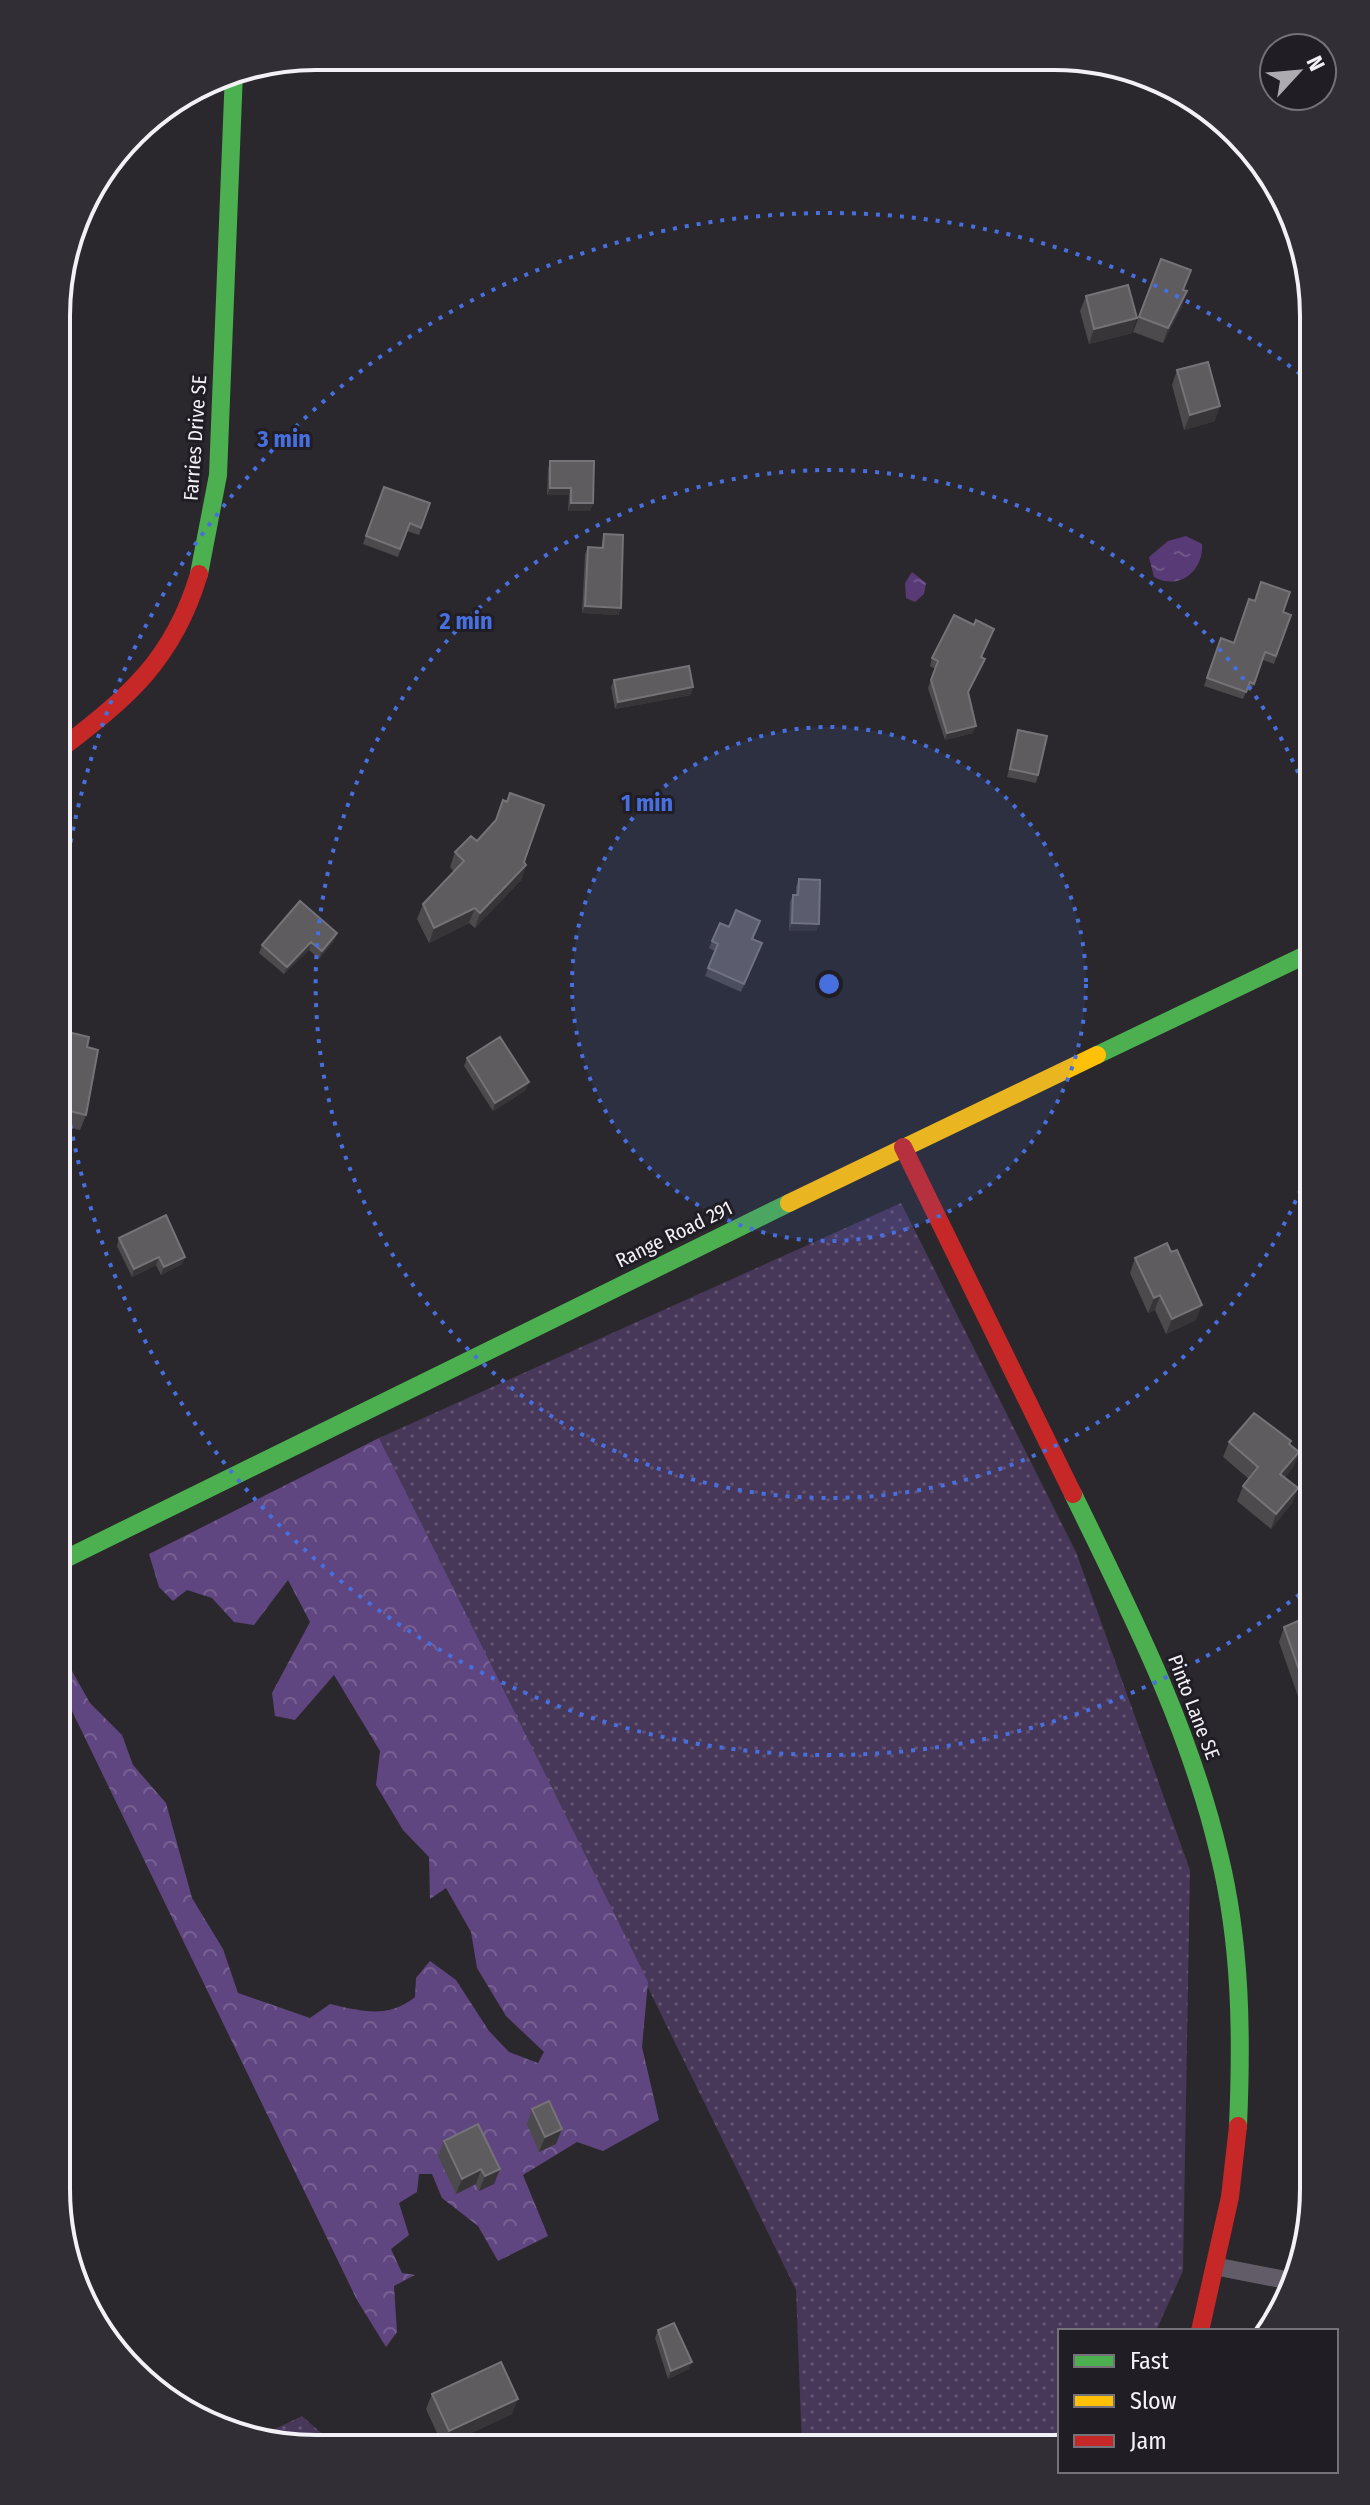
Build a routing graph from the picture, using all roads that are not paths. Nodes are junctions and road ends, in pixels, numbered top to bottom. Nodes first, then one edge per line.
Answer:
1 (234, 84) edge
2 (70, 742) edge
3 (1300, 958) edge
4 (903, 1147) junction
5 (70, 1557) edge
6 (1219, 2267) junction
7 (1282, 2279) edge
8 (1201, 2329) edge

1 - 2 street, Farries Drive SE
3 - 4 street, Range Road 291
4 - 5 street, Range Road 291
4 - 6 street, Pinto Lane SE
6 - 7 street
6 - 8 street, Pinto Lane SE

